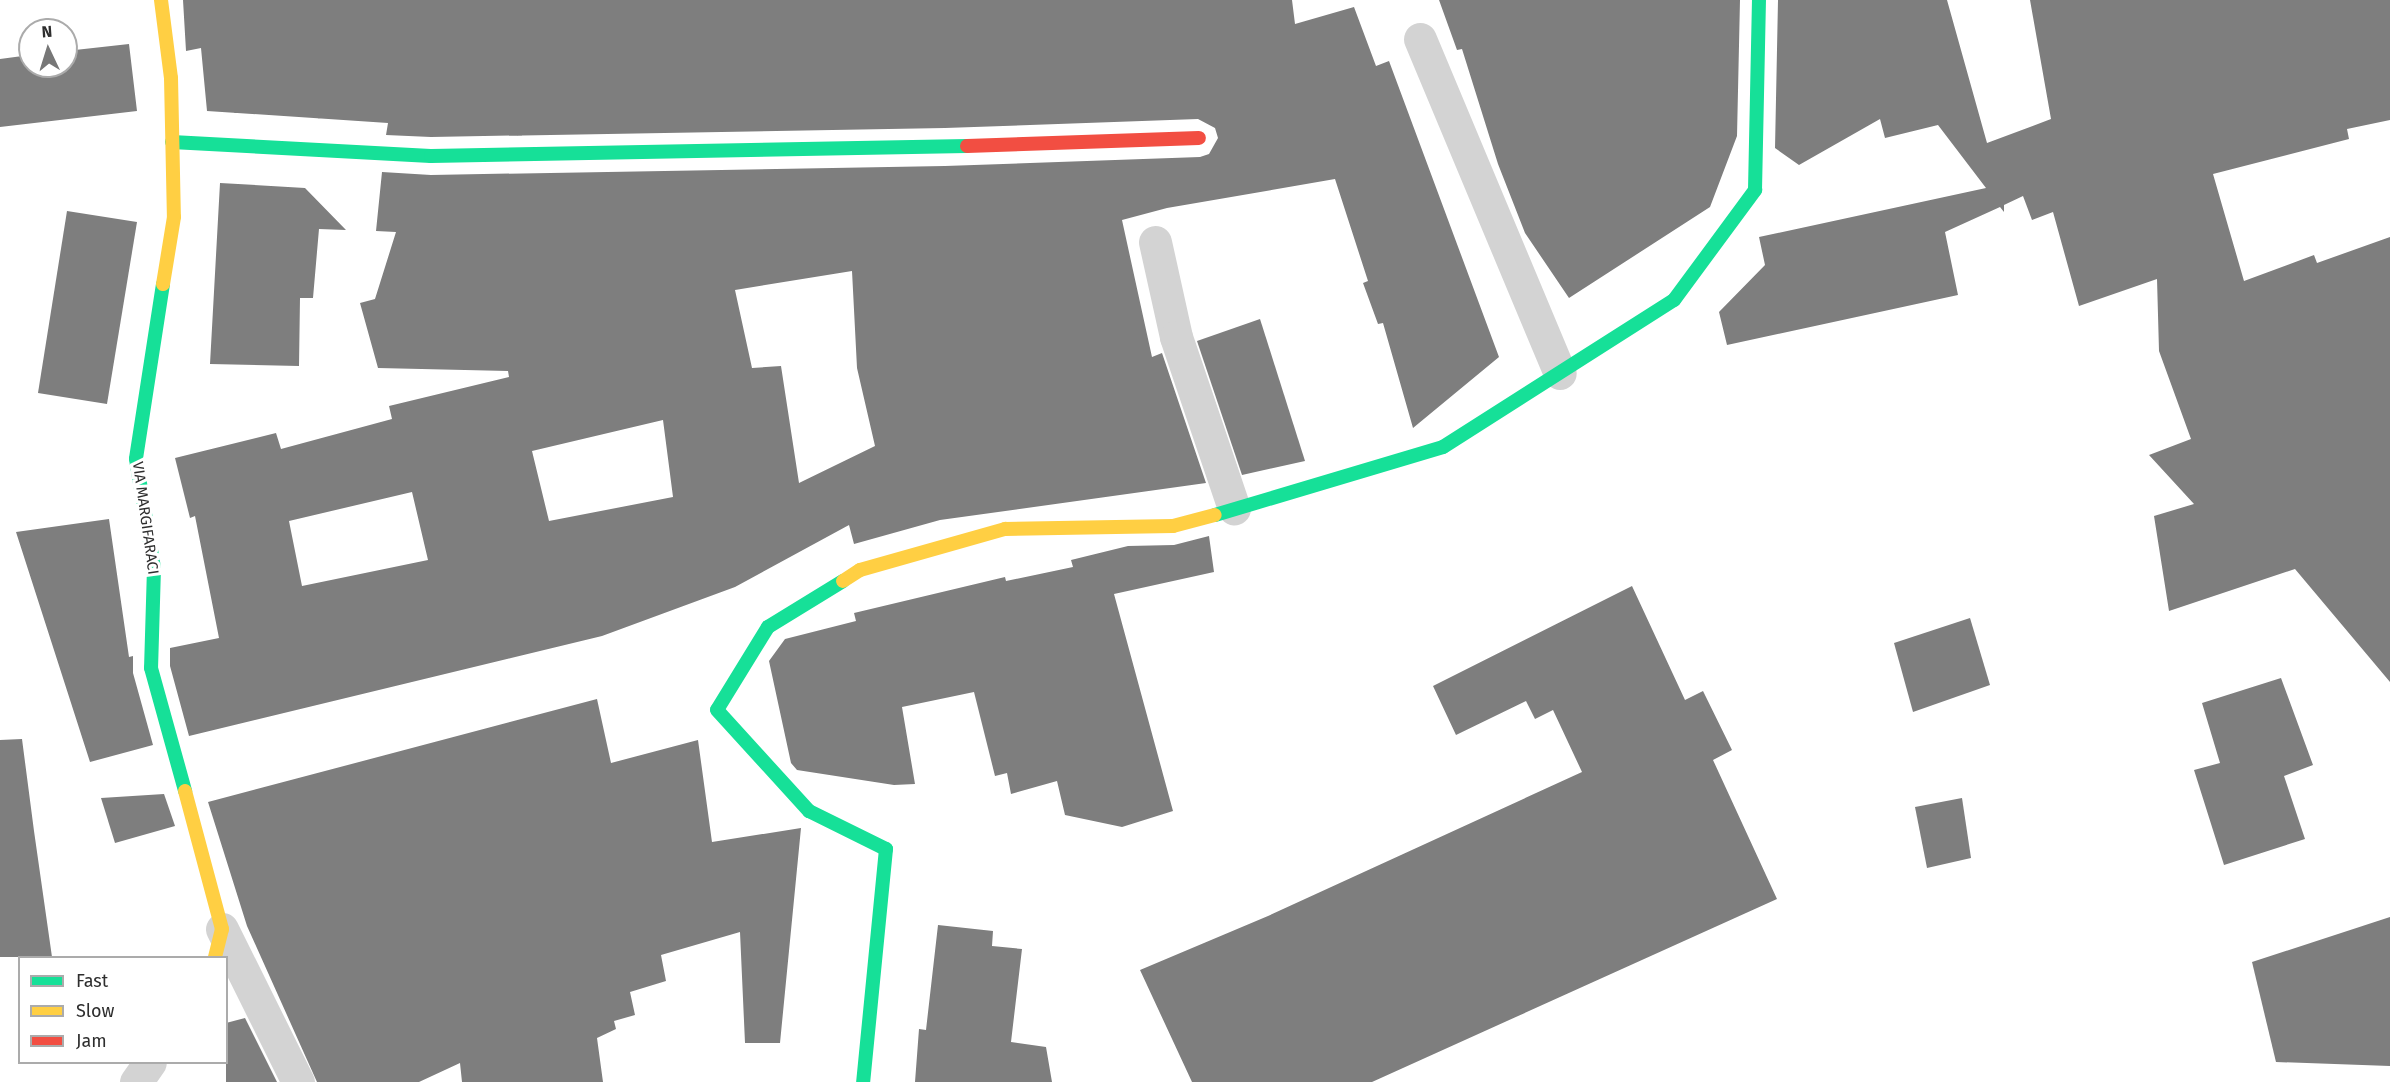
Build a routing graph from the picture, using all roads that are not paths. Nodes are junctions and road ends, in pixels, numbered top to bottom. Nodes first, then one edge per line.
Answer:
1 (161, 0) edge
2 (1759, 0) edge
3 (1420, 39) dead end
4 (1199, 138) dead end
5 (172, 142) junction
6 (1155, 242) dead end
7 (1560, 373) junction
8 (1234, 508) junction
9 (218, 943) edge
10 (228, 960) edge
11 (149, 1064) edge
12 (136, 1082) edge
13 (298, 1082) edge
14 (863, 1082) edge

1 - 5 street, VIA MARGIFARACI
2 - 7 street
3 - 7 street
4 - 5 street
5 - 9 street, VIA MARGIFARACI
6 - 8 street
7 - 8 street
8 - 14 street
10 - 13 street
11 - 12 street

